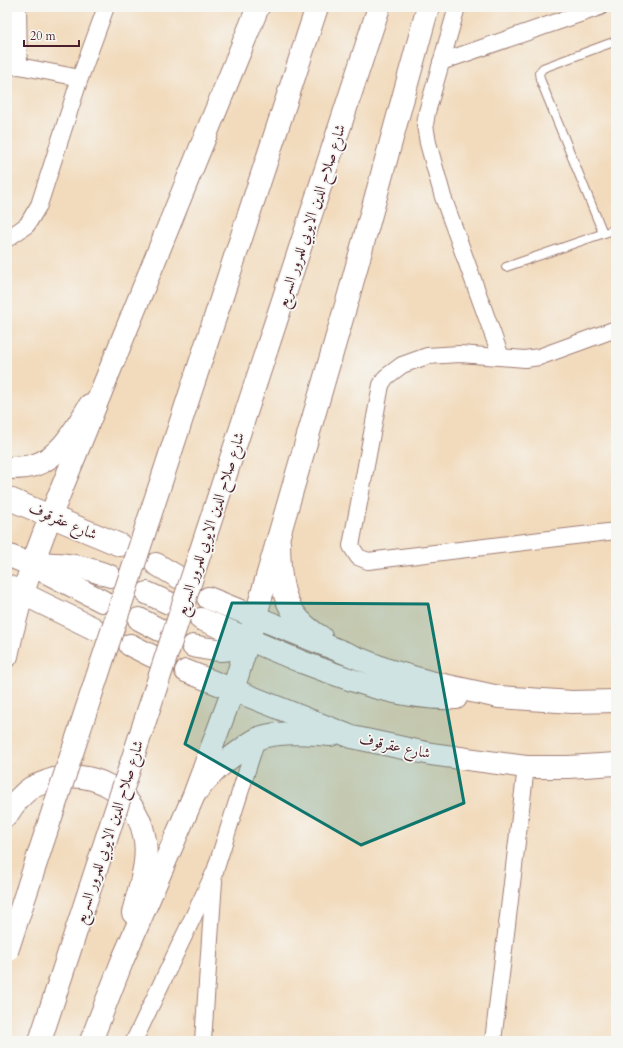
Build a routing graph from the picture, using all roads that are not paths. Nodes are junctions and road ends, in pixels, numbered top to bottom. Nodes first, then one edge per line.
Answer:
1 (18, 7) edge
2 (106, 7) edge
3 (258, 7) edge
4 (317, 7) edge
5 (379, 7) edge
6 (428, 7) edge
7 (457, 7) edge
8 (600, 7) edge
9 (562, 13) edge
10 (616, 41) edge
11 (441, 62) junction
12 (13, 67) edge
13 (80, 78) junction
14 (616, 229) edge
15 (603, 233) junction
16 (7, 238) edge
17 (506, 267) dead end
18 (616, 329) edge
19 (501, 357) junction
20 (105, 381) junction
21 (7, 468) edge
22 (7, 498) edge
23 (51, 516) junction
24 (616, 531) edge
25 (278, 537) junction
26 (120, 545) dead end
27 (7, 555) edge
28 (156, 564) dead end
29 (32, 565) junction
30 (110, 576) dead end
31 (178, 577) dead end
32 (15, 590) edge
33 (147, 593) dead end
34 (208, 598) dead end
35 (102, 601) dead end
36 (169, 603) dead end
37 (255, 618) junction
38 (139, 619) dead end
39 (201, 619) dead end
40 (93, 628) dead end
41 (160, 630) dead end
42 (248, 639) junction
43 (130, 645) dead end
44 (193, 646) dead end
45 (7, 656) edge
46 (152, 656) dead end
47 (353, 657) junction
48 (186, 671) dead end
49 (233, 690) junction
50 (499, 697) junction
51 (616, 701) edge
52 (352, 737) junction
53 (257, 739) junction
54 (616, 764) edge
55 (526, 767) junction
56 (194, 794) junction
57 (7, 815) edge
58 (215, 871) junction
59 (7, 951) edge
60 (123, 959) junction
61 (40, 1041) edge
62 (91, 1041) edge
63 (134, 1041) edge
64 (203, 1041) edge
65 (493, 1041) edge

1 - 12 street
2 - 13 street
3 - 20 main road
4 - 59 main road, bridge
5 - 61 main road, شارع صلاح الدين الايوبي للمرور السريع, bridge
6 - 25 main road
7 - 11 street
8 - 9 street
9 - 11 street
10 - 15 lane
11 - 19 street
12 - 13 street
13 - 16 street
14 - 15 lane
15 - 17 lane
18 - 19 street
19 - 24 street
20 - 21 main road
20 - 23 main road
22 - 23 main road, شارع عقرقوف
23 - 26 main road, شارع عقرقوف
23 - 29 main road
25 - 37 main road
25 - 47 main road
27 - 29 main road
28 - 31 main road
29 - 30 main road
29 - 32 main road
29 - 35 main road
32 - 40 main road
32 - 45 main road
33 - 36 main road
34 - 37 main road
37 - 42 main road
37 - 47 main road
38 - 41 main road
39 - 42 main road
42 - 44 main road
42 - 49 main road
42 - 50 main road
43 - 46 main road
47 - 50 main road
48 - 49 main road, شارع عقرقوف
49 - 52 main road, شارع عقرقوف
49 - 56 main road
50 - 51 main road
52 - 53 main road
52 - 55 main road, شارع عقرقوف
53 - 56 main road
53 - 58 street
54 - 55 main road, شارع عقرقوف
55 - 65 street
56 - 60 main road
57 - 60 main road
58 - 63 street
58 - 64 street
60 - 62 main road

